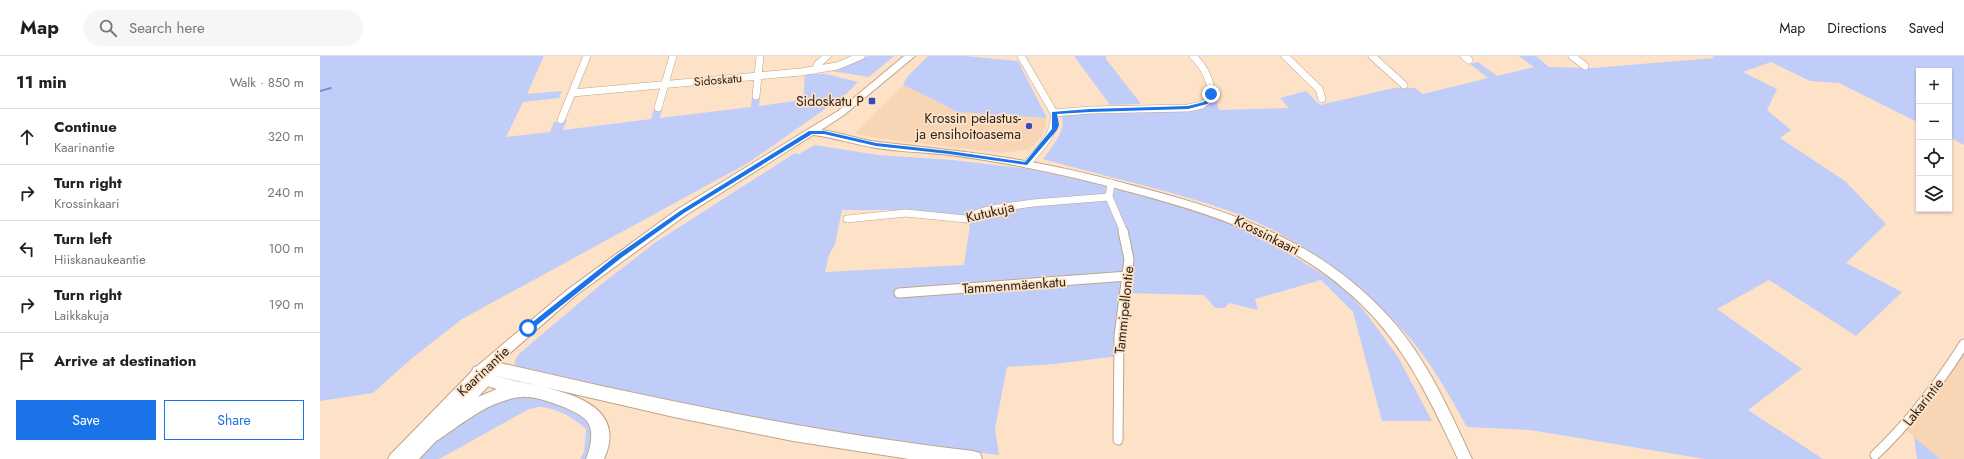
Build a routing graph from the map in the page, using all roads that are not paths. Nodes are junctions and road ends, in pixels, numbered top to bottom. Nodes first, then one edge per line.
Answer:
1 (587, 56) edge
2 (673, 56) edge
3 (760, 56) edge
4 (827, 56) edge
5 (861, 56) edge
6 (910, 56) edge
7 (913, 56) edge
8 (1022, 56) edge
9 (1193, 56) edge
10 (1285, 56) edge
11 (1372, 56) edge
12 (1572, 56) edge
13 (1584, 66) dead end
14 (815, 70) junction
15 (758, 76) junction
16 (665, 85) junction
17 (1404, 85) dead end
18 (572, 93) junction
19 (756, 96) dead end
20 (1322, 100) dead end
21 (658, 108) dead end
22 (1054, 113) junction
23 (561, 120) dead end
24 (817, 134) junction
25 (1027, 164) junction
26 (1111, 183) junction
27 (1109, 197) junction
28 (847, 220) dead end
29 (1128, 276) junction
30 (899, 293) dead end
31 (1964, 344) edge
32 (487, 374) junction
33 (523, 390) junction
34 (432, 435) junction
35 (1118, 440) dead end
36 (1876, 455) dead end
37 (395, 459) edge
38 (409, 459) edge
39 (595, 459) edge
40 (974, 459) edge
41 (1465, 459) edge

1 - 18 street
2 - 16 street
3 - 15 street
4 - 14 street
5 - 14 street, Sidoskatu
6 - 24 main road, Kaarinantie
7 - 24 main road, Kaarinantie
8 - 22 street
9 - 22 street
10 - 20 street
11 - 17 street
12 - 13 street
14 - 15 street, Sidoskatu
15 - 16 street, Sidoskatu
15 - 19 street
16 - 18 street, Sidoskatu
16 - 21 street
18 - 23 street
22 - 25 street
24 - 25 main road, Krossinkaari
24 - 32 main road, Kaarinantie
25 - 26 main road, Krossinkaari
26 - 27 street, Tammipellontie
26 - 41 main road, Krossinkaari
27 - 28 street, Kutukuja
27 - 29 street, Tammipellontie
29 - 30 street, Tammenmäenkatu
29 - 35 street, Tammipellontie
31 - 36 street, Lakarintie
32 - 33 highway
32 - 34 main road, Kaarinantie
32 - 37 main road, Kaarinantie
32 - 40 highway
33 - 34 highway
33 - 39 highway
34 - 38 main road, Kaarinantie

